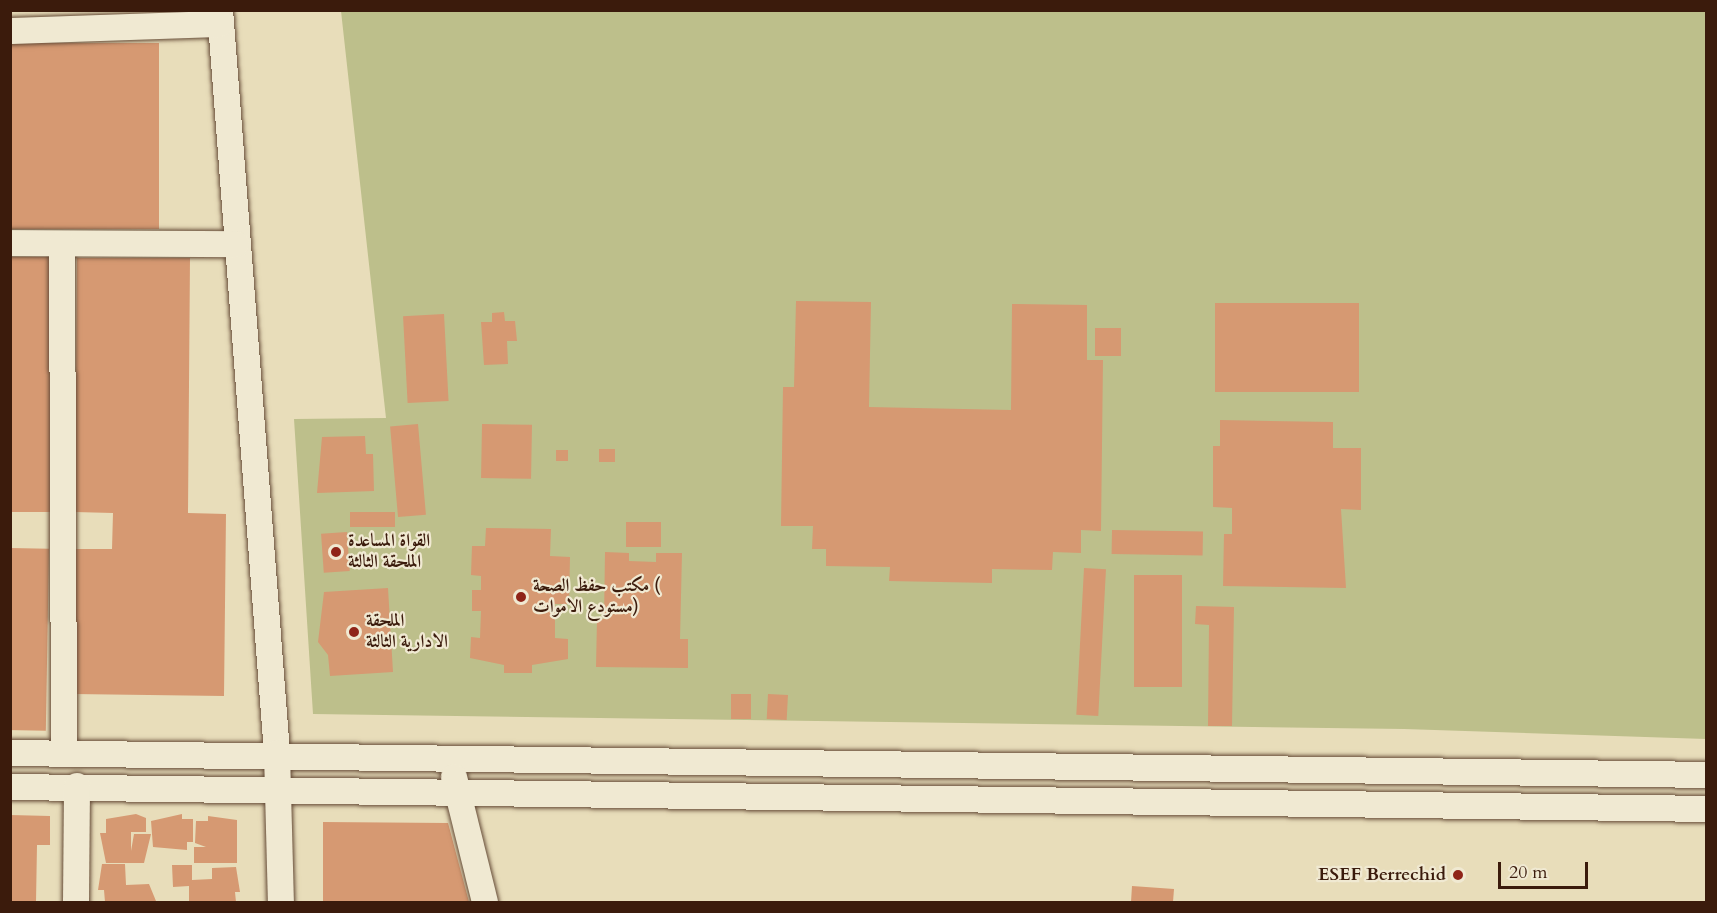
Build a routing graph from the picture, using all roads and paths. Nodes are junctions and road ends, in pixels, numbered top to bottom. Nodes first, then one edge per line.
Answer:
1 (220, 17) edge
2 (10, 31) edge
3 (10, 243) edge
4 (62, 244) junction
5 (236, 244) junction
6 (10, 753) edge
7 (64, 753) junction
8 (277, 753) junction
9 (449, 756) junction
10 (1078, 765) junction
11 (1707, 775) edge
12 (77, 786) junction
13 (10, 787) edge
14 (278, 787) junction
15 (457, 793) junction
16 (1078, 799) junction
17 (1707, 809) edge
18 (76, 903) edge
19 (281, 903) edge
20 (485, 903) edge

1 - 2 street
1 - 5 street
3 - 4 street
4 - 5 street
4 - 7 street
5 - 8 street
6 - 7 street
7 - 8 street
8 - 9 street
8 - 14 street
9 - 10 street
9 - 15 street
10 - 11 street
10 - 16 street
12 - 13 street
12 - 14 street
12 - 18 street
14 - 15 street
14 - 19 street
15 - 16 street
15 - 20 street
16 - 17 street

